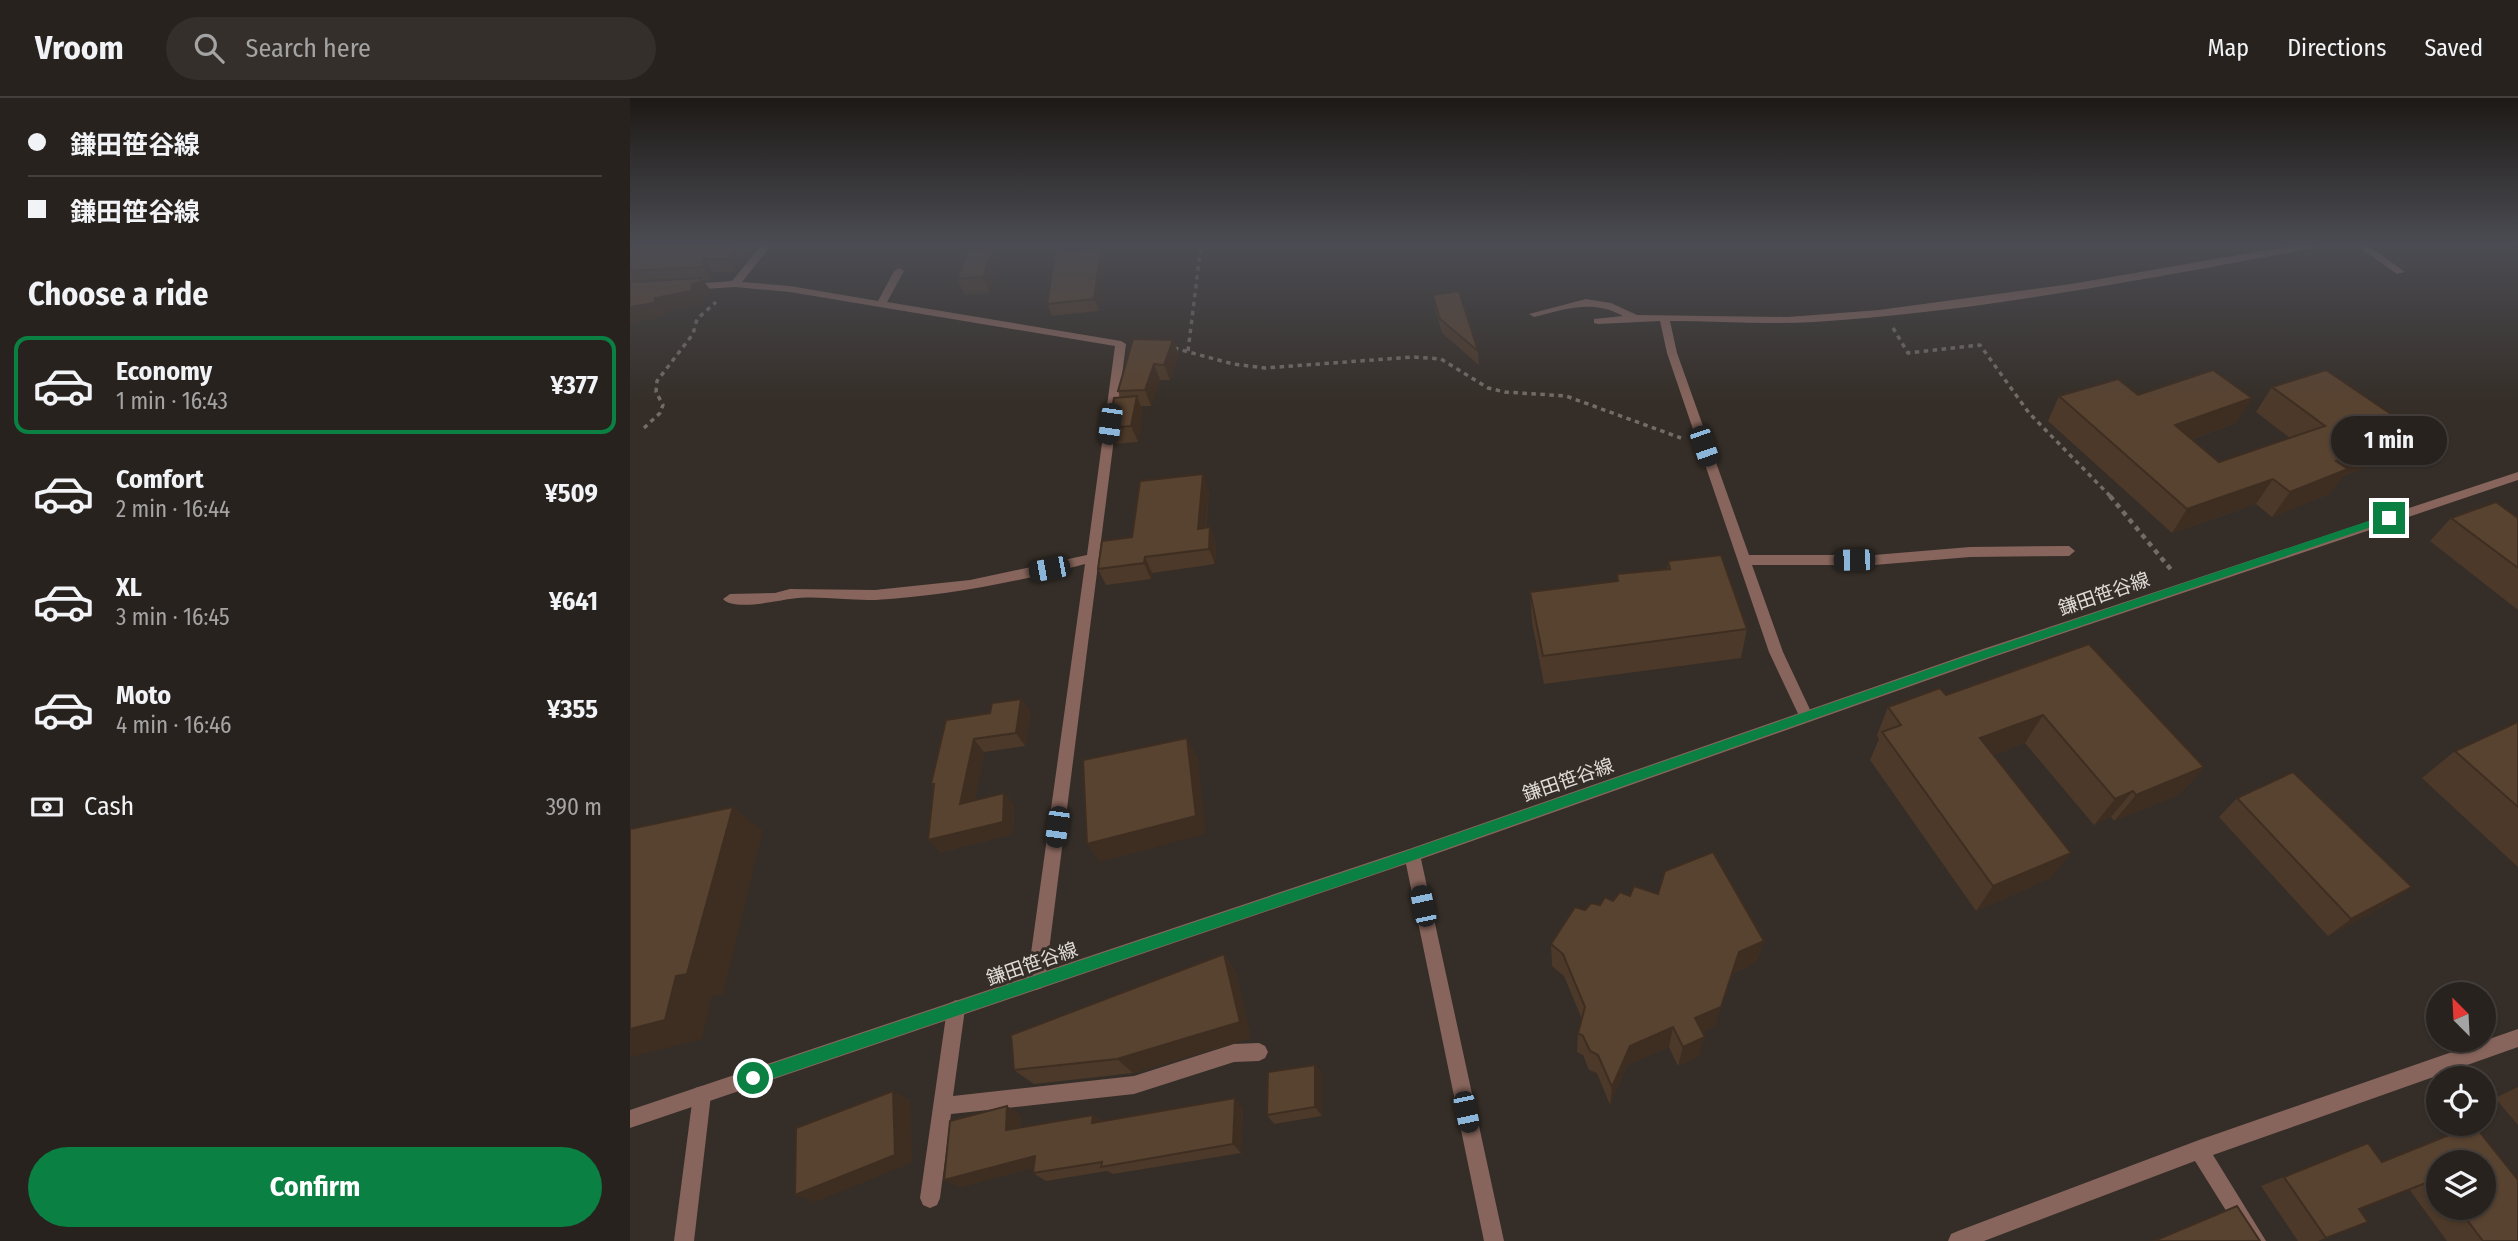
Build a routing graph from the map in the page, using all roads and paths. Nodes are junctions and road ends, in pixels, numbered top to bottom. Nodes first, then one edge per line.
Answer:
1 (721, 296) edge
2 (825, 296) edge
3 (885, 296) edge
4 (1195, 296) edge
5 (2020, 296) edge
6 (881, 304) junction
7 (1884, 312) junction
8 (1534, 314) dead end
9 (1635, 319) junction
10 (1665, 320) junction
11 (1598, 321) dead end
12 (1161, 346) edge
13 (1188, 351) junction
14 (644, 428) dead end
15 (1704, 446) junction
16 (2518, 475) edge
17 (2069, 551) dead end
18 (1091, 558) junction
19 (1744, 561) junction
20 (2184, 587) junction
21 (730, 599) dead end
22 (1806, 716) junction
23 (1412, 855) junction
24 (1036, 982) junction
25 (956, 1009) junction
26 (2518, 1038) edge
27 (1259, 1052) dead end
28 (702, 1095) junction
29 (943, 1106) junction
30 (630, 1119) edge
31 (2199, 1150) junction
32 (930, 1198) dead end
33 (684, 1241) edge
34 (1494, 1241) edge
35 (1959, 1241) edge
36 (2256, 1241) edge

1 - 14 path
2 - 6 street
3 - 6 street
4 - 13 path
5 - 7 street
6 - 18 street
7 - 10 street
7 - 20 path
8 - 9 street
9 - 10 street
9 - 11 street
10 - 15 street
12 - 13 path
13 - 15 path
15 - 19 street
16 - 20 street, 鎌田笹谷線
17 - 19 street
18 - 21 street
18 - 24 street
19 - 22 street
20 - 22 street, 鎌田笹谷線
22 - 23 street, 鎌田笹谷線
23 - 24 street, 鎌田笹谷線
23 - 34 street
24 - 25 street, 鎌田笹谷線
25 - 28 street, 鎌田笹谷線
25 - 29 street
26 - 31 street
27 - 29 street
28 - 30 street, 鎌田笹谷線
28 - 33 street
29 - 32 street
31 - 35 street
31 - 36 street

